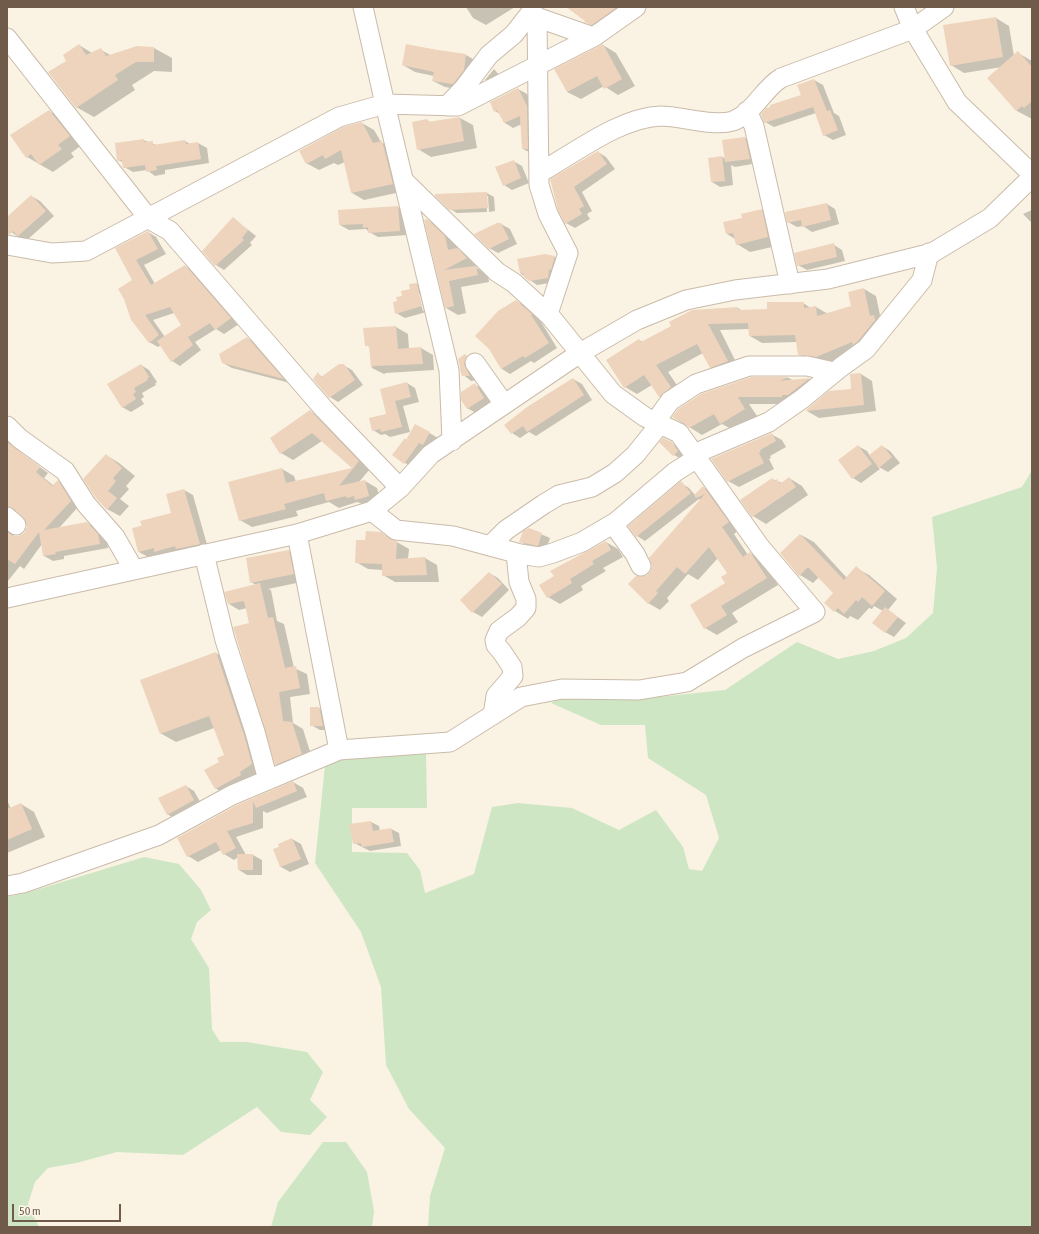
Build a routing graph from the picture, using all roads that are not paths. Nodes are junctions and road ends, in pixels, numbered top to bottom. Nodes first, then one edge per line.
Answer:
1 (364, 7) edge
2 (636, 7) edge
3 (904, 7) edge
4 (944, 7) edge
5 (533, 12) edge
6 (913, 29) junction
7 (593, 37) junction
8 (7, 38) edge
9 (538, 63) junction
10 (385, 104) junction
11 (447, 106) junction
12 (747, 111) junction
13 (540, 173) junction
14 (1032, 174) edge
15 (1032, 177) edge
16 (404, 181) junction
17 (149, 219) junction
18 (7, 245) edge
19 (929, 253) junction
20 (790, 284) junction
21 (548, 314) junction
22 (580, 353) junction
23 (475, 363) dead end
24 (834, 372) junction
25 (504, 404) junction
26 (657, 423) junction
27 (7, 426) edge
28 (452, 441) junction
29 (696, 456) junction
30 (400, 488) junction
31 (372, 511) junction
32 (613, 524) junction
33 (297, 534) junction
34 (490, 546) junction
35 (516, 553) junction
36 (204, 554) junction
37 (641, 566) dead end
38 (134, 570) junction
39 (7, 598) edge
40 (493, 715) junction
41 (339, 750) junction
42 (268, 780) junction
43 (7, 886) edge

1 - 10 street
2 - 7 street
3 - 6 street
4 - 6 street
5 - 7 street
5 - 9 street
5 - 11 street
6 - 12 street
6 - 14 street
7 - 9 street
8 - 17 street
9 - 11 street
9 - 13 street
10 - 11 street
10 - 16 street
10 - 17 street
12 - 13 street
12 - 20 street
13 - 21 street
15 - 19 street
16 - 21 street
16 - 28 street
17 - 18 street
17 - 30 street
19 - 20 street
19 - 24 street
20 - 22 street
21 - 22 street
22 - 25 street
22 - 26 street
23 - 25 street
24 - 26 street
24 - 29 street
25 - 28 street
26 - 29 street
26 - 34 street
27 - 38 street
28 - 30 street
29 - 32 street
29 - 40 street
30 - 31 street
31 - 33 street
31 - 34 street
32 - 35 street
32 - 37 street
33 - 36 street
33 - 41 street
34 - 35 street
35 - 40 street
36 - 38 street
36 - 42 street
38 - 39 street
40 - 41 street
41 - 42 street
42 - 43 street

